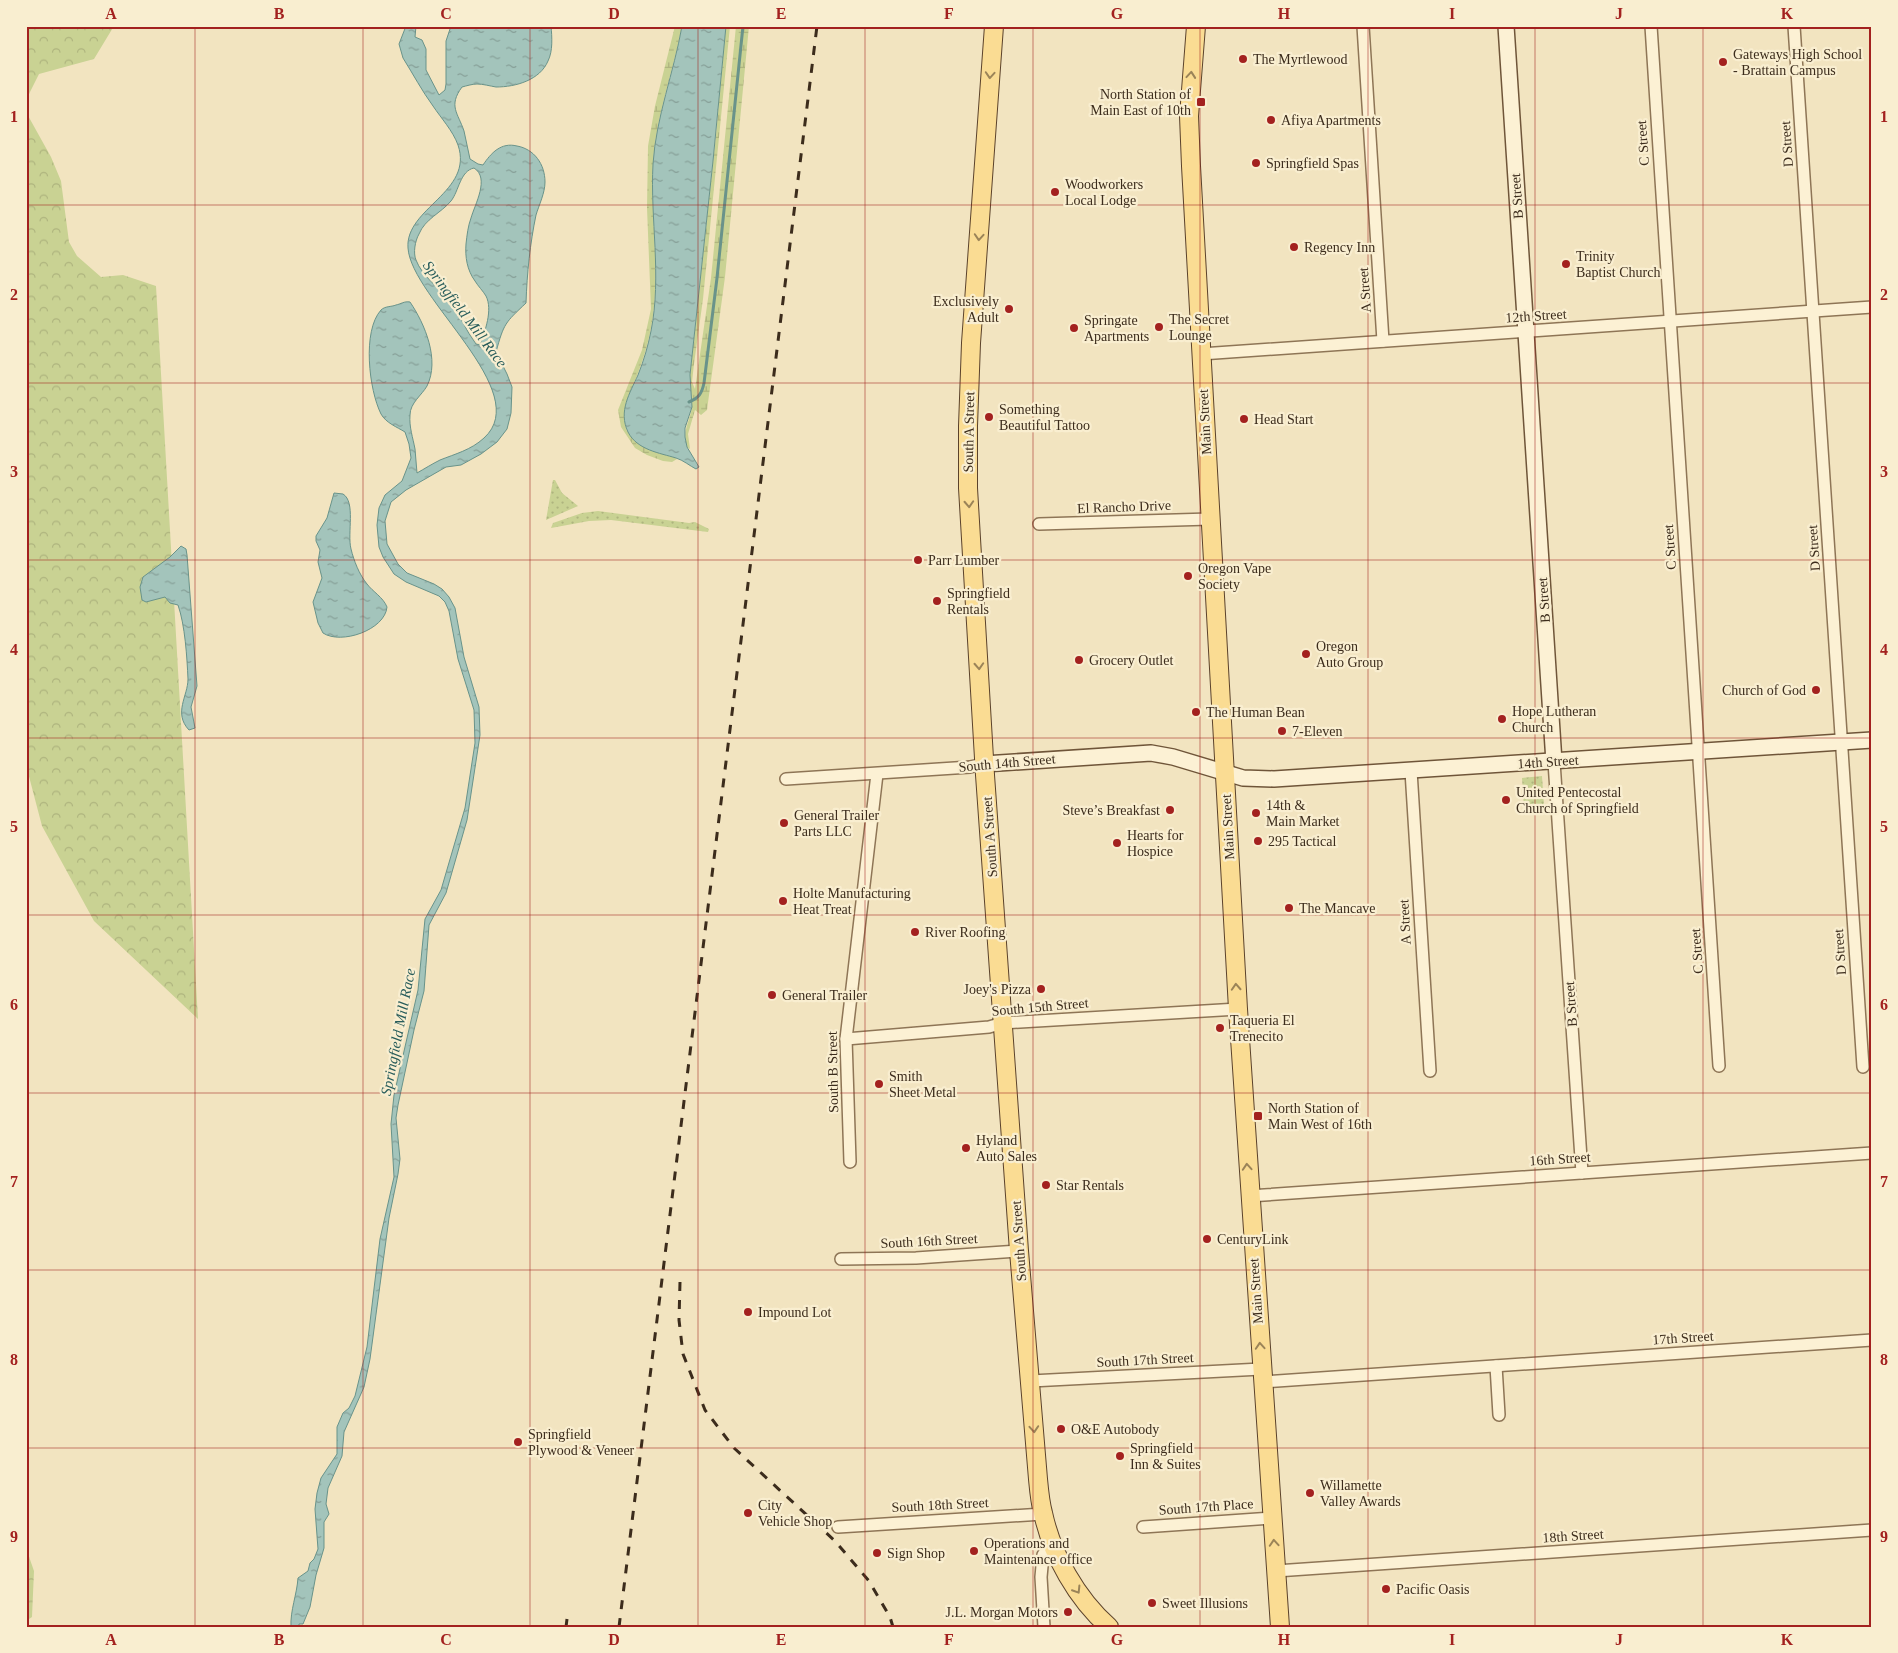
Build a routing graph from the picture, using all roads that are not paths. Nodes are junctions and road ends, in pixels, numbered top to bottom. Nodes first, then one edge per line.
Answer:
1 (994, 26) edge
2 (1196, 26) edge
3 (1362, 26) edge
4 (1506, 26) edge
5 (1651, 26) edge
6 (1794, 26) edge
7 (1872, 307) edge
8 (1813, 312) junction
9 (1670, 322) junction
10 (1526, 332) junction
11 (1384, 341) junction
12 (1201, 354) junction
13 (1210, 519) junction
14 (1039, 524) dead end
15 (1872, 740) edge
16 (1842, 742) junction
17 (1698, 752) junction
18 (1554, 762) junction
19 (984, 764) junction
20 (1411, 771) junction
21 (877, 774) junction
22 (1225, 774) junction
23 (786, 779) dead end
24 (1238, 1009) junction
25 (1003, 1023) junction
26 (846, 1039) junction
27 (1719, 1066) dead end
28 (1863, 1067) dead end
29 (1430, 1071) dead end
30 (1872, 1153) edge
31 (850, 1162) dead end
32 (1582, 1173) junction
33 (1249, 1196) junction
34 (1019, 1251) junction
35 (841, 1259) dead end
36 (1872, 1340) edge
37 (1496, 1366) junction
38 (1262, 1376) junction
39 (1031, 1381) junction
40 (1499, 1415) dead end
41 (1043, 1514) junction
42 (1272, 1518) junction
43 (838, 1526) dead end
44 (1143, 1527) dead end
45 (1872, 1530) edge
46 (1052, 1542) junction
47 (1276, 1571) junction
48 (1044, 1627) edge
49 (1109, 1627) edge
50 (1280, 1627) edge

1 -> 19 main road, South A Street
12 -> 2 main road, Main Street
3 - 11 street, A Street
4 - 10 main road, B Street
5 - 9 street, C Street
6 - 8 street, D Street
7 - 8 street, 12th Street
8 - 9 street, 12th Street
8 - 16 street, D Street
9 - 10 street, 12th Street
9 - 17 street, C Street
10 - 11 street, 12th Street
10 - 18 main road, B Street
11 - 12 street, 12th Street
12 - 13 main road, Main Street
13 - 14 street, El Rancho Drive
13 - 22 main road, Main Street
15 - 16 main road, 14th Street
16 - 17 main road, 14th Street
16 - 28 street, D Street
17 - 18 main road, 14th Street
17 - 27 street, C Street
18 - 20 main road, 14th Street
18 - 32 street, B Street
19 - 21 street, South 14th Street
19 - 22 main road, South 14th Street
19 - 25 main road, South A Street
20 - 22 main road, 14th Street
20 - 29 street, A Street
21 - 23 street, South 14th Street
21 - 26 street, South B Street
24 -> 22 main road, Main Street
24 - 25 street, South 15th Street
33 -> 24 main road, Main Street
25 - 26 street, South 15th Street
25 - 34 main road, South A Street
26 - 31 street, South B Street
30 - 32 street, 16th Street
32 - 33 street, 16th Street
38 -> 33 main road, Main Street
34 - 35 street, South 16th Street
34 - 39 main road, South A Street
36 - 37 street, 17th Street
37 - 38 street, 17th Street
37 - 40 street
38 - 39 street, South 17th Street
38 - 42 main road, Main Street
39 -> 41 main road, South A Street
41 - 43 street, South 18th Street
41 - 46 main road, South A Street
42 - 44 street, South 17th Place
47 -> 42 main road, Main Street
45 - 47 street, 18th Street
46 - 48 street
46 -> 49 main road, South A Street
47 - 50 main road, Main Street

